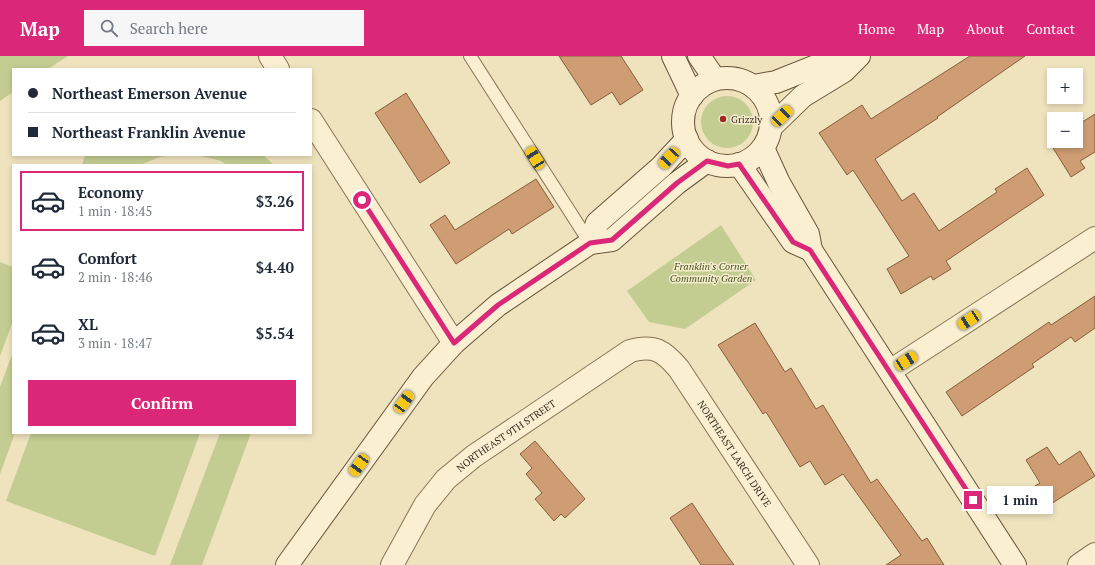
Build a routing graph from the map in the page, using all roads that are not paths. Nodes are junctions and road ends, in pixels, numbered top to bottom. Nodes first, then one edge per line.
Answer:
1 (270, 56) edge
2 (470, 56) edge
3 (672, 56) edge
4 (699, 56) edge
5 (845, 56) edge
6 (859, 56) edge
7 (277, 68) edge
8 (715, 79) junction
9 (753, 86) junction
10 (692, 96) junction
11 (312, 122) edge
12 (771, 127) junction
13 (687, 139) junction
14 (763, 148) junction
15 (707, 161) junction
16 (739, 164) junction
17 (1095, 238) edge
18 (590, 243) junction
19 (810, 250) junction
20 (454, 343) junction
21 (654, 349) joint
22 (890, 371) junction
23 (1095, 554) edge
24 (287, 565) edge
25 (392, 565) edge
26 (808, 565) edge
27 (1015, 565) edge
28 (1079, 565) edge

1 - 7 street
2 - 18 lane
3 - 10 street
4 - 8 street
5 - 9 street
6 - 12 street
8 - 9 street
8 - 10 street
9 - 12 street
10 - 13 street
11 - 20 street
12 - 14 street
13 - 15 street
13 - 18 street
14 - 16 street
14 - 19 street
15 - 16 street
15 - 18 street
16 - 19 street
17 - 22 street
18 - 20 street
19 - 22 street
20 - 24 street
21 - 25 street, NORTHEAST 9TH STREET
21 - 26 street, NORTHEAST LARCH DRIVE
22 - 27 street
23 - 28 street

